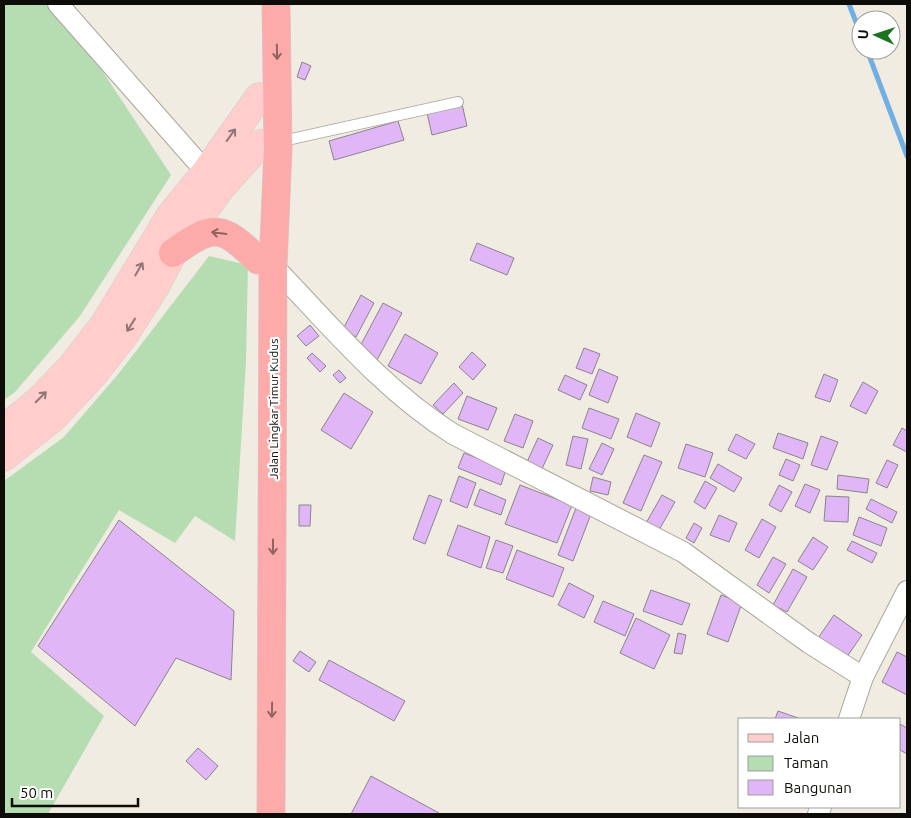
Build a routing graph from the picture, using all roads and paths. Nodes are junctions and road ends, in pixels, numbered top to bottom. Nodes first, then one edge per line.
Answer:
1 (58, 4) edge
2 (258, 4) edge
3 (276, 4) edge
4 (268, 96) junction
5 (458, 102) dead end
6 (269, 143) junction
7 (212, 180) junction
8 (173, 253) junction
9 (265, 263) junction
10 (4, 429) edge
11 (4, 457) edge
12 (907, 590) edge
13 (863, 677) junction
14 (849, 718) edge
15 (252, 814) edge
16 (271, 814) edge

1 - 7 street
2 - 4 highway, Jalan Lingkar Timur Kudus
3 -> 4 highway, Jalan Lingkar Timur Kudus
4 - 6 highway, Jalan Lingkar Timur Kudus
7 -> 4 main road
5 - 6 lane
6 - 7 main road
6 - 9 highway, Jalan Lingkar Timur Kudus
7 - 8 main road
10 -> 7 main road
9 -> 8 highway
8 -> 11 main road
9 - 13 street
9 - 15 highway, Jalan Lingkar Timur Kudus
9 -> 16 highway, Jalan Lingkar Timur Kudus
12 - 13 street
13 - 14 street

